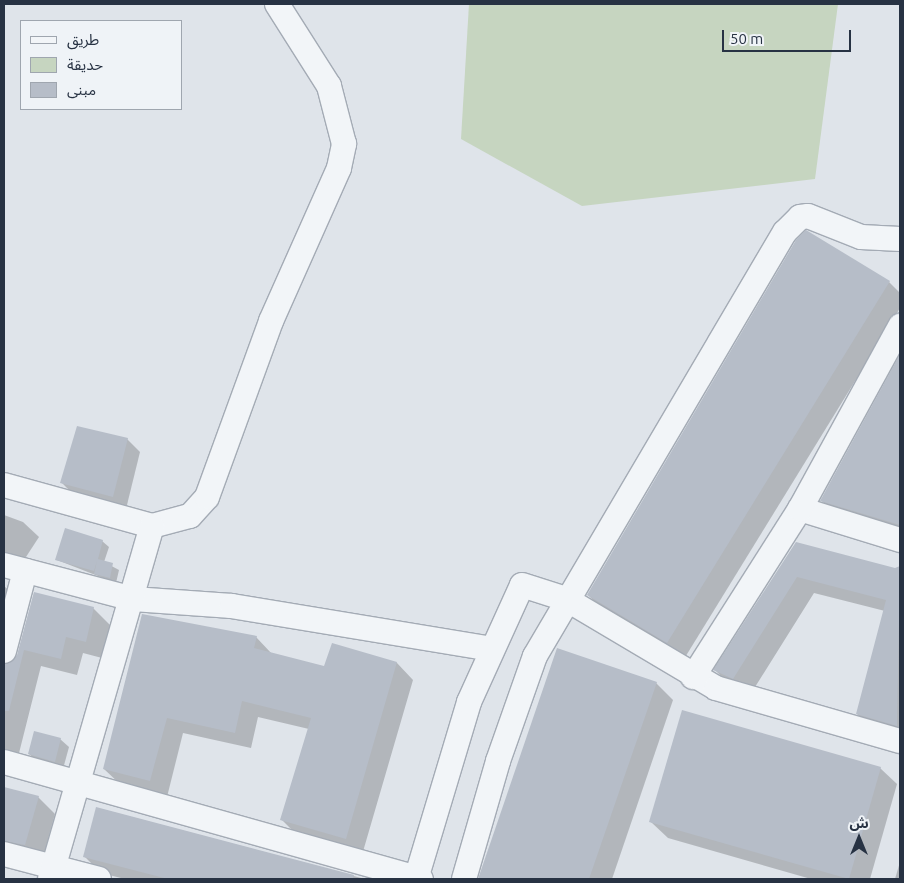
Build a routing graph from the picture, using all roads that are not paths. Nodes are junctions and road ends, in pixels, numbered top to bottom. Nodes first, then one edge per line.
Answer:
1 (278, 4) edge
2 (900, 239) edge
3 (900, 326) edge
4 (4, 485) edge
5 (800, 509) junction
6 (152, 526) junction
7 (900, 540) edge
8 (14, 568) edge
9 (133, 599) junction
10 (566, 599) junction
11 (491, 649) junction
12 (4, 651) edge
13 (692, 677) junction
14 (900, 741) edge
15 (4, 762) edge
16 (80, 784) junction
17 (4, 854) edge
18 (52, 874) edge
19 (99, 879) edge
20 (418, 879) edge
21 (464, 879) edge

1 - 6 street
2 - 10 street
3 - 5 street
4 - 6 street
5 - 7 street
5 - 13 street
6 - 9 street
8 - 9 street
8 - 12 street
9 - 11 street
9 - 16 street
10 - 11 street
10 - 13 street
10 - 21 street
11 - 20 street
13 - 14 street
15 - 16 street
16 - 18 street
16 - 20 street
17 - 18 street
18 - 19 street

